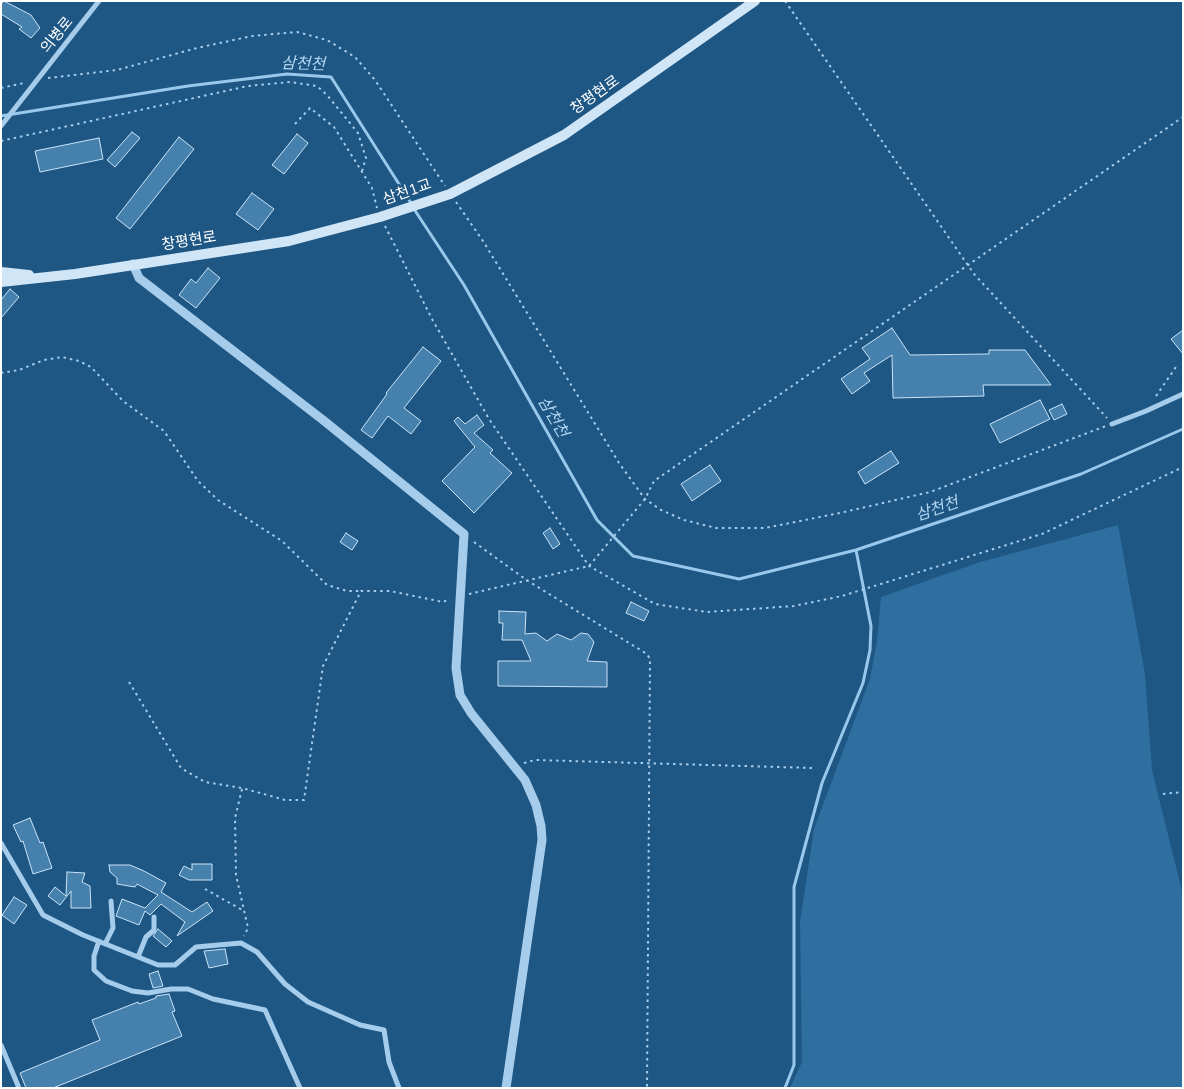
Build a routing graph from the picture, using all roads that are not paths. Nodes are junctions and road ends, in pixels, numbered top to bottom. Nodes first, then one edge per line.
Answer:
1 (100, 1) edge
2 (755, 1) edge
3 (1, 126) edge
4 (447, 195) joint
5 (380, 217) joint
6 (133, 264) junction
7 (1, 272) edge
8 (39, 278) junction
9 (1, 282) edge
10 (1183, 394) edge
11 (1112, 424) road end
12 (1, 843) edge
13 (111, 901) dead end
14 (154, 917) dead end
15 (99, 941) junction
16 (105, 944) junction
17 (138, 957) junction
18 (1, 1045) edge
19 (19, 1088) edge
20 (300, 1088) edge
21 (399, 1088) edge
22 (506, 1088) edge

1 - 3 street, 의병로
2 - 4 main road, 창평현로
4 - 5 main road, 삼천1교
5 - 6 main road, 창평현로
6 - 8 main road, 창평현로
6 - 22 street
7 - 8 main road
8 - 9 main road, 창평현로
10 - 11 street
12 - 15 street
13 - 16 street
14 - 17 street
15 - 16 street
15 - 20 street
16 - 17 street
17 - 21 street
18 - 19 street

